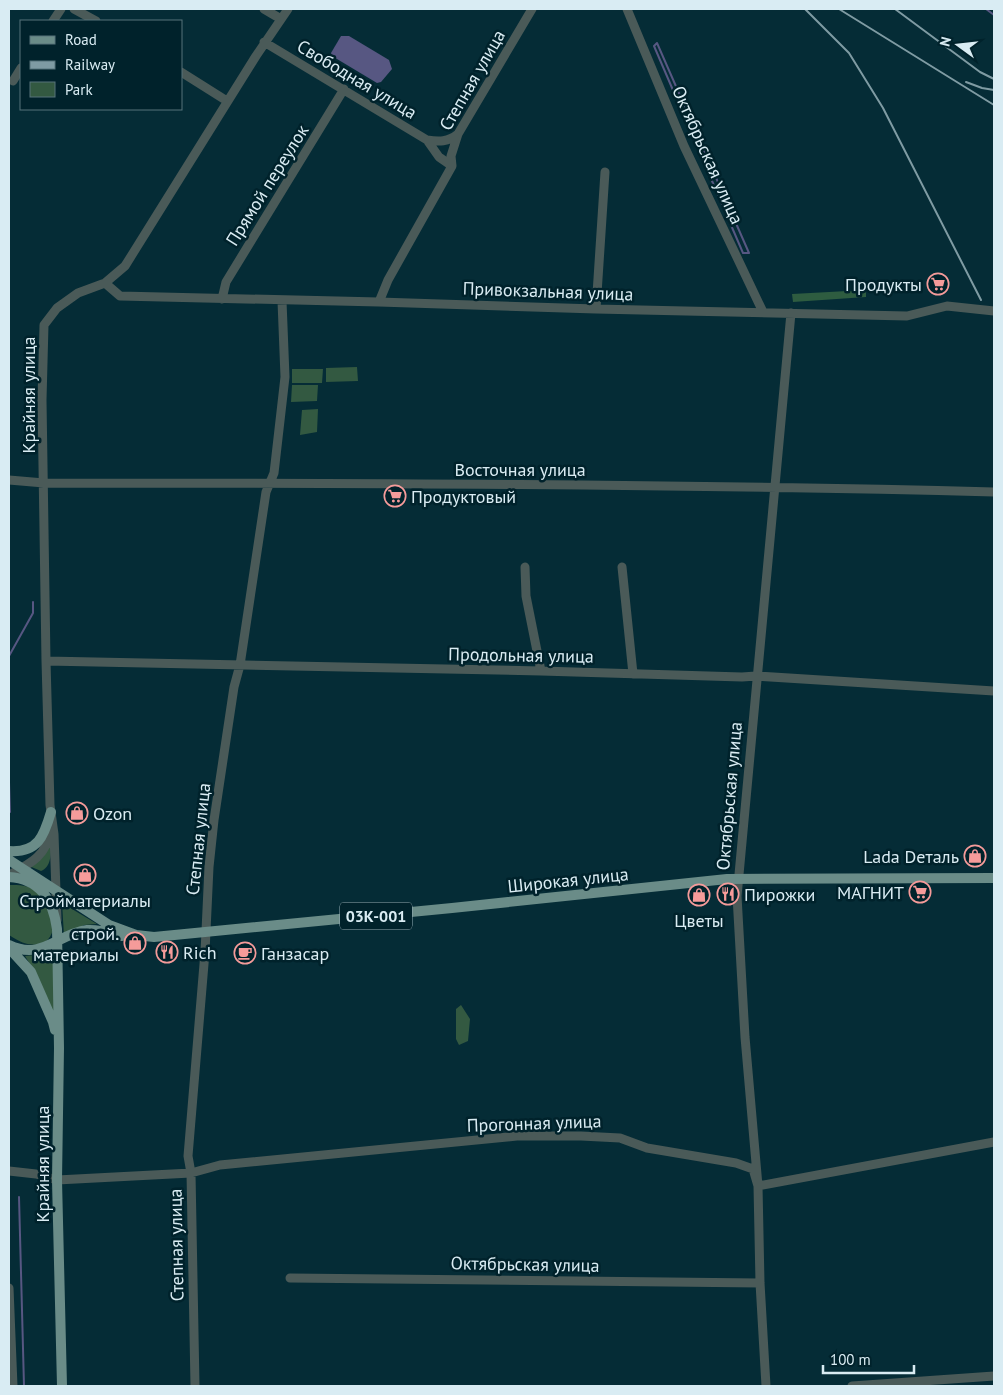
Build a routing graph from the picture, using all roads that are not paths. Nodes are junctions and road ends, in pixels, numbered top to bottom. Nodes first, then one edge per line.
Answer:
1 (61, 9) edge
2 (74, 9) edge
3 (264, 9) edge
4 (288, 9) edge
5 (532, 9) edge
6 (626, 9) edge
7 (281, 19) junction
8 (54, 20) edge
9 (94, 20) edge
10 (264, 42) junction
11 (20, 70) edge
12 (182, 73) edge
13 (13, 81) dead end
14 (344, 89) junction
15 (227, 102) junction
16 (458, 134) junction
17 (427, 140) junction
18 (452, 166) junction
19 (605, 172) dead end
20 (105, 283) junction
21 (222, 299) junction
22 (282, 301) junction
23 (379, 302) junction
24 (596, 309) junction
25 (994, 311) edge
26 (763, 312) junction
27 (791, 313) junction
28 (9, 480) edge
29 (44, 483) junction
30 (270, 483) junction
31 (774, 487) junction
32 (994, 492) edge
33 (525, 567) dead end
34 (622, 567) dead end
35 (46, 660) junction
36 (240, 664) junction
37 (541, 671) junction
38 (633, 674) junction
39 (756, 676) junction
40 (994, 691) edge
41 (51, 812) junction
42 (9, 851) edge
43 (9, 860) edge
44 (21, 868) junction
45 (9, 876) edge
46 (994, 878) edge
47 (738, 879) junction
48 (26, 881) junction
49 (44, 884) junction
50 (58, 893) junction
51 (57, 928) junction
52 (205, 932) junction
53 (75, 933) junction
54 (145, 937) junction
55 (57, 941) junction
56 (9, 946) edge
57 (57, 970) junction
58 (59, 1048) junction
59 (994, 1142) edge
60 (9, 1171) edge
61 (191, 1174) junction
62 (57, 1180) junction
63 (758, 1186) junction
64 (290, 1278) dead end
65 (760, 1283) junction
66 (9, 1288) edge
67 (994, 1376) edge
68 (11, 1382) edge
69 (62, 1386) edge
70 (195, 1386) edge
71 (766, 1386) edge
72 (852, 1386) edge

1 - 8 street
2 - 9 street
3 - 7 street
4 - 7 street, Крайняя улица
5 - 16 street, Степная улица
6 - 26 street, Октябрьская улица
7 - 10 street, Крайняя улица
10 - 14 street, Свободная улица
10 - 15 street, Крайняя улица
11 - 13 street
12 - 15 street
14 - 17 street, Свободная улица
14 - 21 street, Прямой переулок
15 - 20 street, Крайняя улица
16 - 17 street
16 - 18 street, Степная улица
17 - 18 street, Свободная улица
18 - 23 street, Степная улица
19 - 24 street
20 - 21 street, Привокзальная улица
20 - 29 street, Крайняя улица
21 - 22 street, Привокзальная улица
22 - 23 street, Привокзальная улица
22 - 30 street, Степная улица
23 - 24 street, Привокзальная улица
24 - 26 street, Привокзальная улица
25 - 27 street, Привокзальная улица
26 - 27 street, Привокзальная улица
27 - 31 street, Октябрьская улица
28 - 29 street, Восточная улица
29 - 30 street, Восточная улица
29 - 35 street, Крайняя улица
30 - 31 street, Восточная улица
30 - 36 street, Степная улица
31 - 32 street, Восточная улица
31 - 39 street, Октябрьская улица
33 - 37 street
34 - 38 street
35 - 36 street, Продольная улица
35 - 41 street, Крайняя улица
36 - 37 street, Продольная улица
36 - 52 street, Степная улица
37 - 38 street, Продольная улица
38 - 39 street, Продольная улица
39 - 40 street, Продольная улица
39 - 47 street, Октябрьская улица
41 - 42 main road
41 - 44 street
41 - 50 street
43 - 44 main road, 03К-001
44 - 45 street
44 - 49 main road, 03К-001
45 - 48 main road
46 - 47 main road, Широкая улица / 03К-001
47 - 52 main road, Широкая улица / 03К-001
47 - 63 street, Октябрьская улица
48 - 49 main road
48 - 51 main road, Крайняя улица
49 - 50 main road, 03К-001
50 - 51 street
50 - 54 main road, 03К-001
51 - 55 main road, Крайняя улица
52 - 54 main road, Широкая улица / 03К-001
52 - 61 street, Степная улица
53 - 54 main road, 03К-001
53 - 55 main road, 03К-001
53 - 57 main road
55 - 56 main road, 03К-001
55 - 57 main road, Крайняя улица
56 - 58 main road, 03К-001
57 - 58 main road, Крайняя улица
58 - 62 main road, Крайняя улица
59 - 63 street
60 - 62 street, Прогонная улица
61 - 62 street, Прогонная улица
61 - 63 street, Прогонная улица
61 - 70 street, Степная улица
62 - 69 main road, Крайняя улица
63 - 65 street, Октябрьская улица
64 - 65 street, Октябрьская улица
65 - 71 street, Октябрьская улица
66 - 68 street
67 - 72 street

